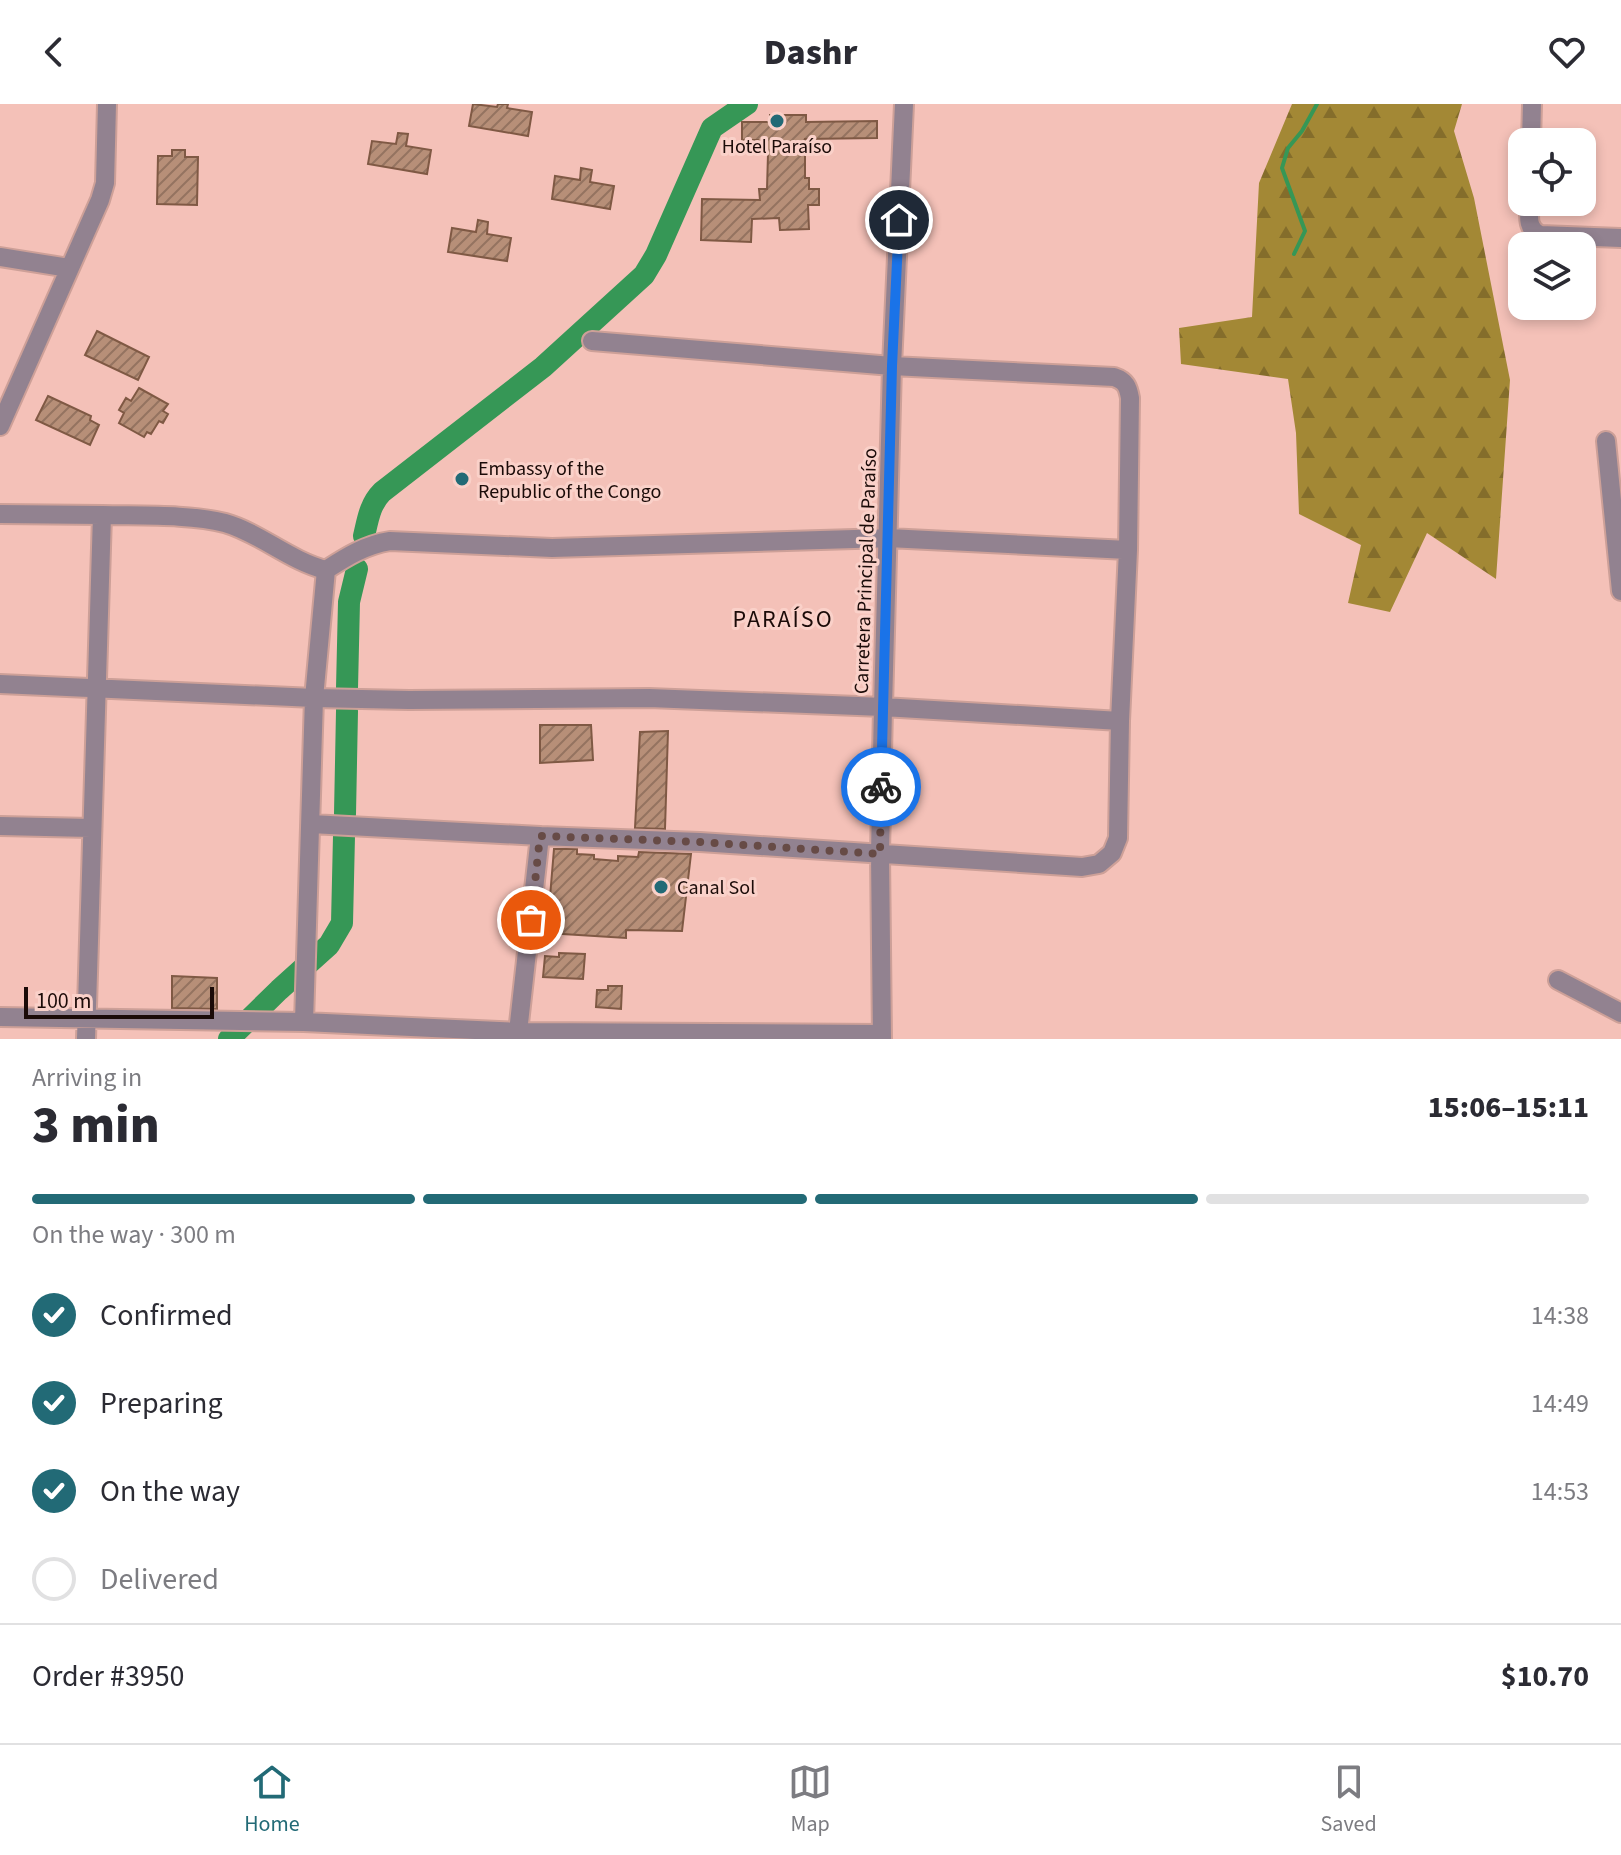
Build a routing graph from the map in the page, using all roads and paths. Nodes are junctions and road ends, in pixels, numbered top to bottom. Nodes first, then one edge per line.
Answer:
1 (107, 104) edge
2 (904, 104) edge
3 (1532, 104) edge
4 (1531, 128) edge
5 (1530, 216) edge
6 (1621, 238) edge
7 (0, 257) edge
8 (69, 268) junction
9 (592, 341) dead end
10 (892, 366) junction
11 (0, 426) edge
12 (1609, 441) edge
13 (0, 514) edge
14 (102, 515) junction
15 (888, 538) junction
16 (1128, 550) junction
17 (326, 570) junction
18 (1621, 591) edge
19 (0, 684) edge
20 (96, 689) junction
21 (314, 698) junction
22 (883, 707) junction
23 (1120, 721) junction
24 (311, 824) junction
25 (0, 826) edge
26 (91, 828) junction
27 (540, 836) junction
28 (880, 854) junction
29 (1558, 980) dead end
30 (1621, 1013) edge
31 (0, 1017) edge
32 (86, 1018) junction
33 (172, 1019) junction
34 (304, 1022) junction
35 (518, 1032) junction
36 (616, 1036) edge
37 (882, 1036) edge
38 (86, 1039) edge
39 (171, 1039) edge

1 - 8 street
2 - 10 street, Carretera Principal de Paraíso
3 - 4 street
5 - 6 street
7 - 8 street
8 - 11 street
9 - 10 street
10 - 15 street, Carretera Principal de Paraíso
10 - 16 street
12 - 18 street
13 - 14 street
14 - 17 street
14 - 20 street
15 - 16 street
15 - 17 street
15 - 22 street, Carretera Principal de Paraíso
16 - 23 street
17 - 21 street
19 - 20 street
20 - 21 street
20 - 26 street
21 - 22 street
21 - 24 street
22 - 23 street
22 - 28 street, Carretera Principal de Paraíso
23 - 28 street
24 - 27 street
24 - 34 street
25 - 26 street
26 - 32 street
27 - 28 street
27 - 35 street
28 - 37 street, Carretera Principal de Paraíso
29 - 30 street
31 - 32 street
32 - 33 street
32 - 38 street
33 - 34 street
33 - 39 street
34 - 35 street
35 - 36 street
36 - 37 street

